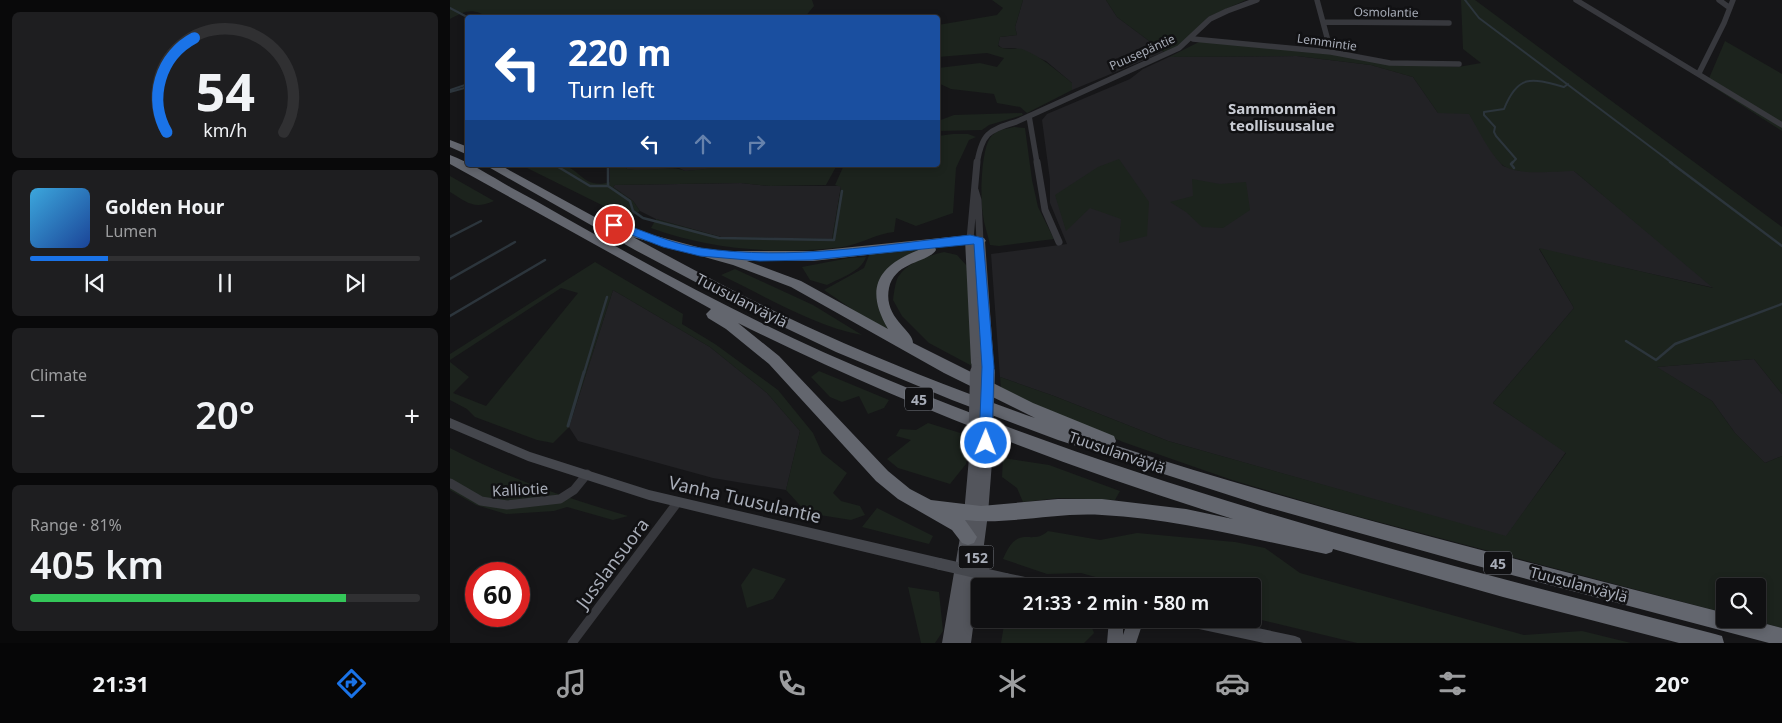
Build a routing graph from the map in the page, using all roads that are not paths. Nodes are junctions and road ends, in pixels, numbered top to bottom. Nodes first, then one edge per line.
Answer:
1 (1257, 0) edge
2 (1317, 0) edge
3 (1576, 0) edge
4 (1719, 0) edge
5 (1733, 0) edge
6 (1730, 8) junction
7 (1323, 22) junction
8 (1449, 24) dead end
9 (1193, 39) junction
10 (1331, 52) junction
11 (1459, 64) dead end
12 (1699, 73) junction
13 (1029, 116) junction
14 (1782, 125) edge
15 (450, 143) edge
16 (465, 150) edge
17 (450, 158) edge
18 (465, 166) edge
19 (466, 167) edge
20 (495, 167) edge
21 (569, 208) junction
22 (973, 242) junction
23 (1059, 242) dead end
24 (700, 252) junction
25 (641, 266) junction
26 (932, 359) junction
27 (450, 423) edge
28 (587, 474) junction
29 (450, 484) edge
30 (1215, 485) junction
31 (677, 503) junction
32 (930, 508) junction
33 (976, 514) junction
34 (968, 537) junction
35 (1420, 564) junction
36 (1002, 578) edge
37 (1116, 628) edge
38 (1132, 628) edge
39 (1226, 628) edge
40 (1782, 637) edge
41 (572, 643) edge
42 (950, 643) edge
43 (963, 643) edge
44 (1115, 643) edge
45 (1128, 643) edge
46 (1295, 643) edge
47 (1715, 643) edge

1 - 9 street, Puusepäntie
2 - 7 street
3 - 12 street
4 - 6 street
5 - 6 street
6 - 12 street
7 - 8 street, Osmolantie
7 - 10 street
9 - 10 street, Lemmintie
9 - 13 street, Puusepäntie
10 - 11 street, Lemmintie
12 - 14 street
13 - 22 street, Puusepäntie
13 - 23 street
15 - 16 highway
17 - 18 highway, Tuusulanväylä / 45
19 - 25 highway, Tuusulanväylä / 45
20 - 21 highway, Tuusulanväylä / 45
21 - 24 highway
21 - 30 highway, Tuusulanväylä / 45
22 - 24 highway
22 - 26 highway
22 - 33 main road, 152, bridge
24 - 26 highway
25 - 32 highway
25 - 35 highway, Tuusulanväylä / 45
26 - 30 highway
27 - 28 main road, Vanha Tuusulantie
28 - 29 street, Kalliotie
28 - 31 main road, Vanha Tuusulantie
30 - 40 highway, Tuusulanväylä / 45
31 - 36 main road, Vanha Tuusulantie, bridge
31 - 41 street, Jusslansuora
32 - 33 highway
32 - 34 highway
33 - 34 main road, 152
33 - 35 highway
33 - 43 main road, 152
34 - 42 main road, 152
35 - 47 highway, Tuusulanväylä / 45
37 - 44 main road
38 - 45 main road
39 - 46 main road

